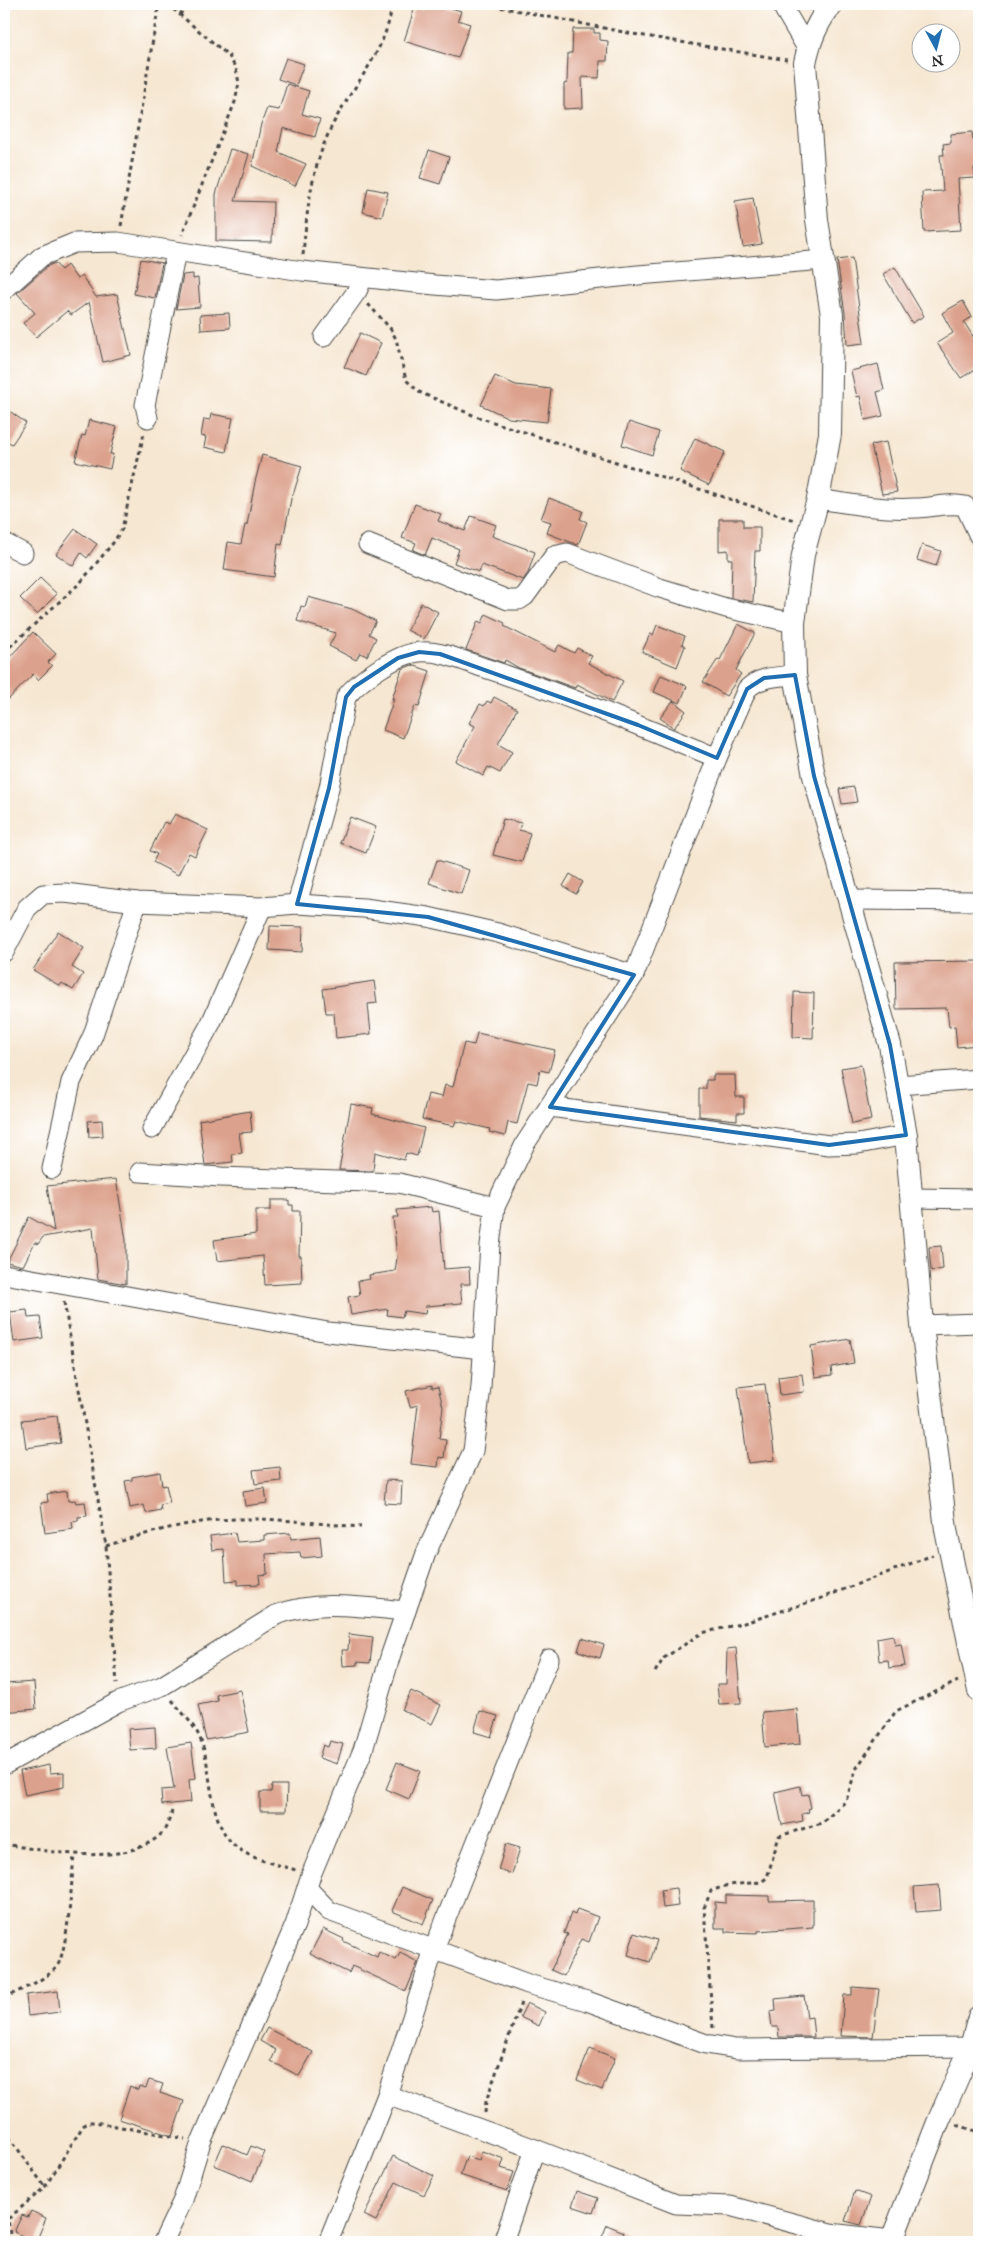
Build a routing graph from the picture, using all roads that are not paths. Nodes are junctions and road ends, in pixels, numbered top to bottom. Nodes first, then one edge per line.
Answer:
1 (781, 4) edge
2 (832, 4) edge
3 (806, 57) junction
4 (176, 252) junction
5 (824, 260) junction
6 (360, 285) junction
7 (4, 290) edge
8 (324, 337) dead end
9 (148, 418) road end
10 (818, 499) junction
11 (979, 536) edge
12 (4, 543) edge
13 (368, 544) dead end
14 (23, 553) dead end
15 (794, 623) junction
16 (795, 676) junction
17 (716, 758) junction
18 (850, 900) junction
19 (979, 901) edge
20 (137, 902) junction
21 (297, 904) junction
22 (262, 907) junction
23 (4, 952) edge
24 (634, 975) junction
25 (979, 1079) edge
26 (898, 1085) junction
27 (550, 1107) junction
28 (152, 1128) dead end
29 (906, 1135) junction
30 (52, 1169) dead end
31 (140, 1172) dead end
32 (912, 1198) junction
33 (979, 1199) edge
34 (495, 1207) junction
35 (4, 1274) edge
36 (979, 1323) edge
37 (922, 1325) junction
38 (483, 1349) junction
39 (406, 1611) junction
40 (549, 1659) dead end
41 (978, 1681) edge
42 (4, 1765) edge
43 (309, 1882) junction
44 (434, 1949) junction
45 (979, 2017) edge
46 (975, 2047) edge
47 (387, 2095) junction
48 (535, 2149) junction
49 (892, 2241) edge
50 (163, 2242) edge
51 (328, 2242) edge
52 (503, 2242) edge

1 - 3 street
2 - 3 street
3 - 5 street
4 - 6 street
4 - 7 street
4 - 9 street
5 - 6 street
5 - 10 street
6 - 8 street
10 - 11 street
10 - 15 street
12 - 14 street
13 - 15 street
15 - 16 street
16 - 17 street
16 - 18 street
17 - 21 street
17 - 24 street
18 - 19 street
18 - 26 street
20 - 22 street
20 - 23 street
20 - 30 street
21 - 22 street
21 - 24 street
22 - 28 street
24 - 27 street
25 - 26 street
26 - 29 street
27 - 29 street
27 - 34 street
29 - 32 street
31 - 34 street
32 - 33 street
32 - 37 street
34 - 38 street
35 - 38 street
36 - 37 street
37 - 41 street
38 - 39 street
39 - 42 street
39 - 43 street
40 - 44 street
43 - 44 street
43 - 50 street
44 - 46 street
44 - 47 street
45 - 46 street
46 - 49 street
47 - 48 street
47 - 51 street
48 - 49 street
48 - 52 street

